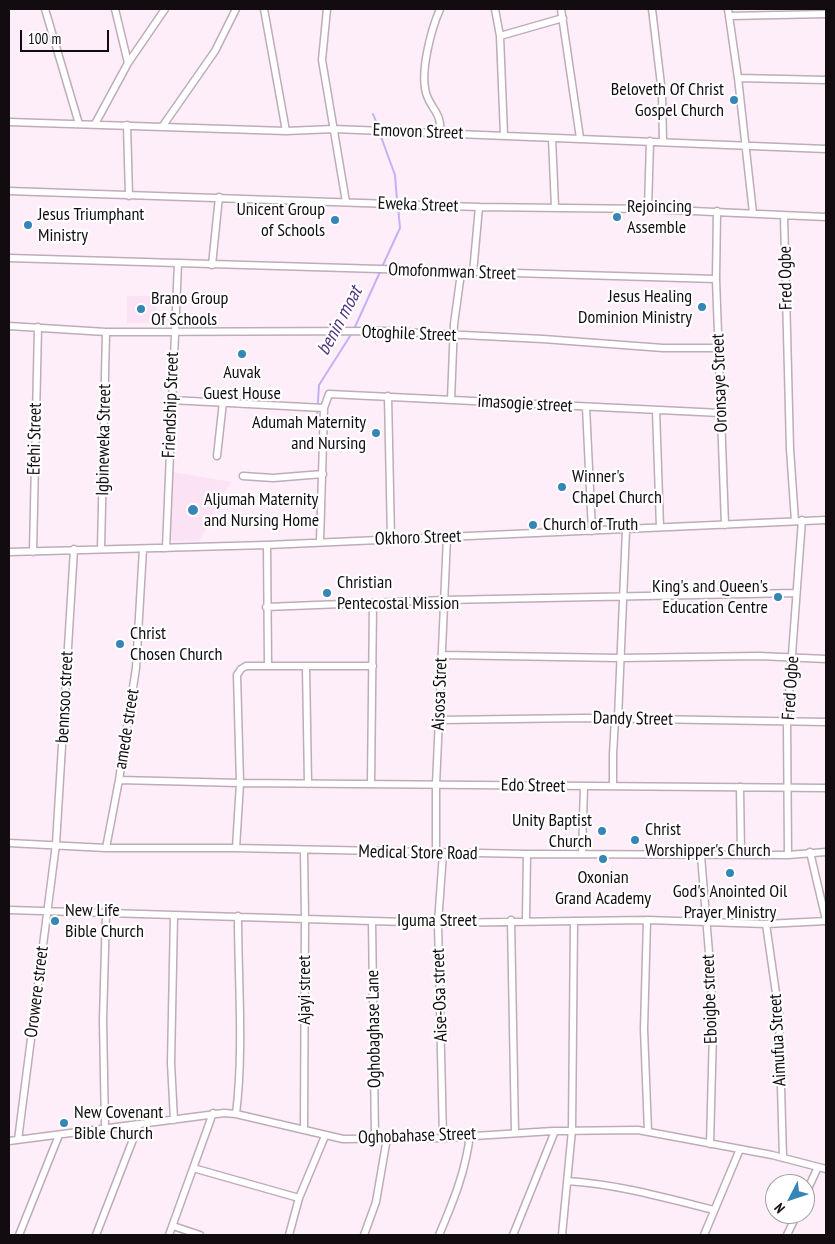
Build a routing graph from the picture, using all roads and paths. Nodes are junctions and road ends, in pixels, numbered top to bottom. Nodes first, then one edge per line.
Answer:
1 (45, 9) edge
2 (115, 9) edge
3 (165, 9) edge
4 (236, 9) edge
5 (264, 9) edge
6 (327, 9) edge
7 (440, 9) edge
8 (495, 9) edge
9 (561, 9) edge
10 (652, 9) edge
11 (728, 12) edge
12 (826, 12) edge
13 (562, 18) junction
14 (500, 36) junction
15 (128, 63) junction
16 (738, 78) junction
17 (826, 80) edge
18 (9, 121) edge
19 (79, 124) junction
20 (95, 124) junction
21 (127, 125) junction
22 (162, 127) junction
23 (334, 129) junction
24 (286, 131) junction
25 (440, 133) junction
26 (504, 135) junction
27 (552, 138) junction
28 (580, 138) junction
29 (650, 141) junction
30 (663, 142) junction
31 (744, 146) junction
32 (826, 149) edge
33 (9, 191) edge
34 (129, 196) junction
35 (219, 197) junction
36 (346, 202) junction
37 (479, 207) junction
38 (555, 207) junction
39 (648, 209) junction
40 (717, 211) junction
41 (752, 214) junction
42 (784, 216) junction
43 (826, 217) edge
44 (9, 258) edge
45 (178, 263) junction
46 (212, 265) junction
47 (461, 272) junction
48 (474, 273) junction
49 (716, 279) junction
50 (9, 326) edge
51 (38, 327) junction
52 (174, 330) junction
53 (106, 332) junction
54 (454, 336) junction
55 (719, 348) junction
56 (388, 396) junction
57 (171, 400) junction
58 (451, 400) junction
59 (222, 402) junction
60 (586, 407) junction
61 (324, 408) junction
62 (656, 410) junction
63 (721, 413) junction
64 (217, 456) dead end
65 (323, 474) junction
66 (243, 476) dead end
67 (798, 520) junction
68 (826, 520) edge
69 (725, 525) junction
70 (660, 527) junction
71 (626, 530) junction
72 (592, 531) junction
73 (447, 537) junction
74 (391, 538) junction
75 (320, 542) junction
76 (267, 546) junction
77 (166, 548) junction
78 (101, 549) junction
79 (143, 549) junction
80 (74, 550) junction
81 (9, 552) edge
82 (33, 552) junction
83 (796, 593) junction
84 (622, 598) junction
85 (444, 600) junction
86 (373, 604) junction
87 (266, 607) junction
88 (442, 655) junction
89 (619, 658) junction
90 (793, 659) junction
91 (826, 659) edge
92 (268, 665) junction
93 (306, 666) junction
94 (374, 666) junction
95 (616, 718) junction
96 (439, 720) junction
97 (788, 722) junction
98 (826, 722) edge
99 (119, 780) junction
100 (240, 783) junction
101 (308, 784) junction
102 (371, 784) junction
103 (436, 785) junction
104 (584, 786) junction
105 (613, 786) junction
106 (740, 787) junction
107 (788, 787) junction
108 (826, 788) edge
109 (9, 843) edge
110 (56, 844) junction
111 (106, 848) junction
112 (236, 848) junction
113 (304, 850) junction
114 (810, 852) junction
115 (826, 852) edge
116 (440, 853) junction
117 (527, 854) junction
118 (582, 854) junction
119 (741, 855) junction
120 (788, 855) junction
121 (701, 856) junction
122 (9, 910) edge
123 (48, 911) junction
124 (106, 914) junction
125 (174, 915) junction
126 (238, 916) junction
127 (305, 918) junction
128 (372, 920) junction
129 (511, 920) junction
130 (526, 920) junction
131 (648, 920) junction
132 (574, 921) junction
133 (707, 921) junction
134 (826, 921) edge
135 (438, 922) junction
136 (766, 924) junction
137 (213, 1113) junction
138 (236, 1114) junction
139 (174, 1120) junction
140 (139, 1124) junction
141 (105, 1128) junction
142 (304, 1130) junction
143 (572, 1130) junction
144 (555, 1131) junction
145 (515, 1132) junction
146 (648, 1132) junction
147 (470, 1134) junction
148 (59, 1135) junction
149 (325, 1136) junction
150 (375, 1138) junction
151 (387, 1138) junction
152 (443, 1138) junction
153 (18, 1140) junction
154 (9, 1141) edge
155 (710, 1144) junction
156 (740, 1149) junction
157 (783, 1158) junction
158 (818, 1167) junction
159 (193, 1168) junction
160 (826, 1169) edge
161 (815, 1174) edge
162 (567, 1181) junction
163 (299, 1198) junction
164 (714, 1210) junction
165 (172, 1226) junction
166 (19, 1235) edge
167 (96, 1235) edge
168 (169, 1235) edge
169 (200, 1235) edge
170 (288, 1235) edge
171 (364, 1235) edge
172 (439, 1235) edge
173 (513, 1235) edge
174 (562, 1235) edge
175 (704, 1235) edge

1 - 19 street
2 - 15 street
3 - 15 street
4 - 22 street
5 - 24 street
6 - 23 street
7 - 25 street
8 - 14 street
9 - 13 street
10 - 30 street
11 - 12 street
11 - 16 street
13 - 14 street
13 - 28 street
14 - 26 street
15 - 20 street
16 - 17 street
16 - 31 street
18 - 19 street, Emovon Street
19 - 20 street, Emovon Street
20 - 21 street, Emovon Street
21 - 22 street, Emovon Street
21 - 34 street
22 - 24 street, Emovon Street
23 - 24 street, Emovon Street
23 - 25 street, Emovon Street
23 - 36 street
25 - 26 street, Emovon Street
26 - 27 street, Emovon Street
27 - 28 street, Emovon Street
27 - 38 street
28 - 29 street, Emovon Street
29 - 30 street, Emovon Street
29 - 39 street
30 - 31 street, Emovon Street
31 - 32 street, Emovon Street
31 - 41 street
33 - 34 street, Eweka Street
34 - 35 street, Eweka Street
35 - 36 street, Eweka Street
35 - 46 street
36 - 37 street, Eweka Street
37 - 38 street, Eweka Street
37 - 48 street
38 - 39 street, Eweka Street
39 - 40 street, Eweka Street
40 - 41 street, Eweka Street
40 - 49 street, Oronsaye Street
41 - 42 street, Eweka Street
42 - 43 street, Eweka Street
42 - 67 street, Fred Ogbe
44 - 45 street, Omofonmwan Street
45 - 46 street, Omofonmwan Street
45 - 52 street, Friendship Street
46 - 47 street, Omofonmwan Street
47 - 48 street, Omofonmwan Street
47 - 54 street
48 - 49 street, Omofonmwan Street
49 - 55 street, Oronsaye Street
50 - 51 street, Otoghile Street
51 - 53 street, Otoghile Street
51 - 82 street, Efehi Street
52 - 53 street, Otoghile Street
52 - 54 street, Otoghile Street
52 - 57 street, Friendship Street
53 - 78 street, Igbineweka Street
54 - 55 street, Otoghile Street
54 - 58 street
55 - 63 street, Oronsaye Street
56 - 58 street, imasogie street
56 - 61 street, imasogie street
56 - 74 street
57 - 59 street
57 - 77 street, Friendship Street
58 - 60 street, imasogie street
59 - 61 street
59 - 64 street
60 - 62 street, imasogie street
60 - 72 street
61 - 65 street
62 - 63 street, imasogie street
62 - 70 street
63 - 69 street, Oronsaye Street
65 - 66 street
65 - 75 street
67 - 68 street, Okhoro Street
67 - 69 street, Okhoro Street
67 - 83 street, Fred Ogbe
69 - 70 street, Okhoro Street
70 - 71 street, Okhoro Street
71 - 72 street, Okhoro Street
71 - 84 street
72 - 73 street, Okhoro Street
73 - 74 street, Okhoro Street
73 - 85 street, Aisosa Stret
74 - 75 street, Okhoro Street
75 - 76 street, Okhoro Street
76 - 77 street, Okhoro Street
76 - 87 street
77 - 79 street, Okhoro Street
78 - 79 street, Okhoro Street
78 - 80 street, Okhoro Street
79 - 99 street, amede street
80 - 82 street, Okhoro Street
80 - 110 street, bennsoo street
81 - 82 street, Okhoro Street
83 - 84 street
83 - 90 street, Fred Ogbe
84 - 85 street
84 - 89 street
85 - 86 street
85 - 88 street, Aisosa Stret
86 - 87 street
86 - 94 street
87 - 92 street
88 - 89 street
88 - 96 street, Aisosa Stret
89 - 90 street
89 - 95 street
90 - 91 street
90 - 97 street, Fred Ogbe
92 - 93 street
92 - 100 street
93 - 94 street
93 - 101 street
94 - 102 street
95 - 96 street, Dandy Street
95 - 97 street, Dandy Street
95 - 105 street
96 - 103 street, Aisosa Stret
97 - 98 street, Dandy Street
97 - 107 street, Fred Ogbe
99 - 100 street, Edo Street
99 - 111 street, amede street
100 - 101 street, Edo Street
100 - 112 street
101 - 102 street, Edo Street
102 - 103 street, Edo Street
103 - 104 street, Edo Street
103 - 116 street, Aisosa Stret
104 - 105 street, Edo Street
104 - 118 street
105 - 106 street, Edo Street
106 - 107 street, Edo Street
106 - 119 street
107 - 108 street, Edo Street
107 - 120 street, Fred Ogbe
109 - 110 street, Medical Store Road
110 - 111 street, Medical Store Road
110 - 123 street, Orowere street
111 - 112 street, Medical Store Road
112 - 113 street, Medical Store Road
113 - 116 street, Medical Store Road
113 - 127 street, Ajayi street
114 - 115 street, Medical Store Road
114 - 120 street, Medical Store Road
114 - 134 street
116 - 117 street, Medical Store Road
116 - 135 street, Aise-Osa street
117 - 118 street, Medical Store Road
117 - 130 street
118 - 121 street, Medical Store Road
119 - 120 street, Medical Store Road
119 - 121 street, Medical Store Road
121 - 133 street, Eboigbe street
122 - 123 street, Iguma Street
123 - 124 street, Iguma Street
123 - 153 street, Orowere street
124 - 125 street, Iguma Street
124 - 141 street
125 - 126 street, Iguma Street
125 - 139 street
126 - 127 street, Iguma Street
126 - 138 street
127 - 128 street, Iguma Street
127 - 142 street, Ajayi street
128 - 135 street, Iguma Street
128 - 150 street, Oghobaghase Lane
129 - 130 street, Iguma Street
129 - 135 street, Iguma Street
129 - 145 street
130 - 132 street, Iguma Street
131 - 132 street, Iguma Street
131 - 133 street, Iguma Street
131 - 146 street
132 - 143 street
133 - 136 street, Iguma Street
133 - 155 street, Eboigbe street
134 - 136 street, Iguma Street
135 - 152 street, Aise-Osa street
136 - 157 street, Aimufua Street
137 - 138 street, Oghobahase Street
137 - 139 street, Oghobahase Street
137 - 159 street
138 - 142 street, Oghobahase Street
139 - 140 street, Oghobahase Street
140 - 141 street, Oghobahase Street
140 - 167 street
141 - 148 street, Oghobahase Street
142 - 149 street, Oghobahase Street
143 - 144 street, Oghobahase Street
143 - 146 street, Oghobahase Street
143 - 162 street
144 - 145 street, Oghobahase Street
144 - 173 street
145 - 147 street, Oghobahase Street
146 - 155 street, Oghobahase Street
147 - 152 street, Oghobahase Street
147 - 172 street
148 - 153 street, Oghobahase Street
148 - 166 street
149 - 150 street, Oghobahase Street
149 - 163 street
150 - 151 street, Oghobahase Street
151 - 152 street, Oghobahase Street
151 - 171 street
153 - 154 street, Oghobahase Street
155 - 156 street, Oghobahase Street
156 - 157 street, Oghobahase Street
156 - 164 street
157 - 158 street, Oghobahase Street
158 - 160 street, Oghobahase Street
158 - 161 street
159 - 163 street
159 - 165 street
162 - 164 street
162 - 174 street
163 - 170 street
164 - 175 street
165 - 168 street
165 - 169 street

